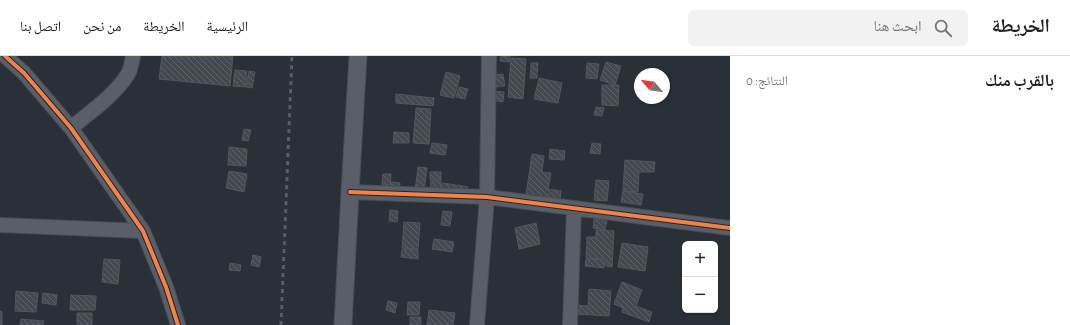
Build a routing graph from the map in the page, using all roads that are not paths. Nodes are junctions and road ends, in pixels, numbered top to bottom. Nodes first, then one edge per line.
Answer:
1 (5, 56) edge
2 (133, 56) edge
3 (358, 56) edge
4 (489, 56) edge
5 (71, 128) junction
6 (350, 192) junction
7 (487, 197) junction
8 (574, 209) junction
9 (0, 225) edge
10 (730, 228) edge
11 (143, 231) junction
12 (178, 325) edge
13 (343, 325) edge
14 (477, 325) edge
15 (570, 325) edge

1 - 5 street
2 - 5 street
3 - 6 street
4 - 7 street
5 - 11 street
6 - 7 street
6 - 13 street
7 - 8 street
7 - 14 street
8 - 10 street
8 - 15 street
9 - 11 street
11 - 12 street

